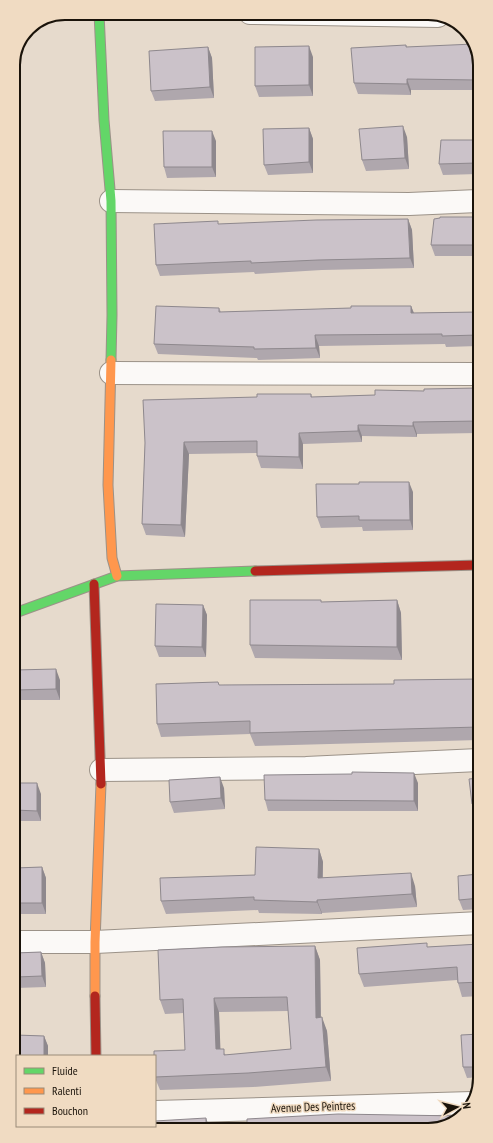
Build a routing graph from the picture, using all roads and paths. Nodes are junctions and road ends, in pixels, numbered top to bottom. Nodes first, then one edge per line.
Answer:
1 (99, 20) edge
2 (111, 201) junction
3 (473, 201) edge
4 (111, 373) junction
5 (473, 374) edge
6 (473, 565) edge
7 (117, 576) junction
8 (94, 584) junction
9 (20, 611) edge
10 (473, 760) edge
11 (101, 770) junction
12 (473, 923) edge
13 (20, 942) edge
14 (95, 942) junction
15 (96, 1055) edge
16 (465, 1103) edge
17 (156, 1112) edge

1 - 2 street
2 - 3 street
2 - 4 street
4 - 5 street
4 - 7 street
6 - 7 street
7 - 8 street
8 - 9 street
8 - 11 street
10 - 11 street
11 - 14 street
12 - 14 street
13 - 14 street
14 - 15 street
16 - 17 street, Avenue Des Peintres

